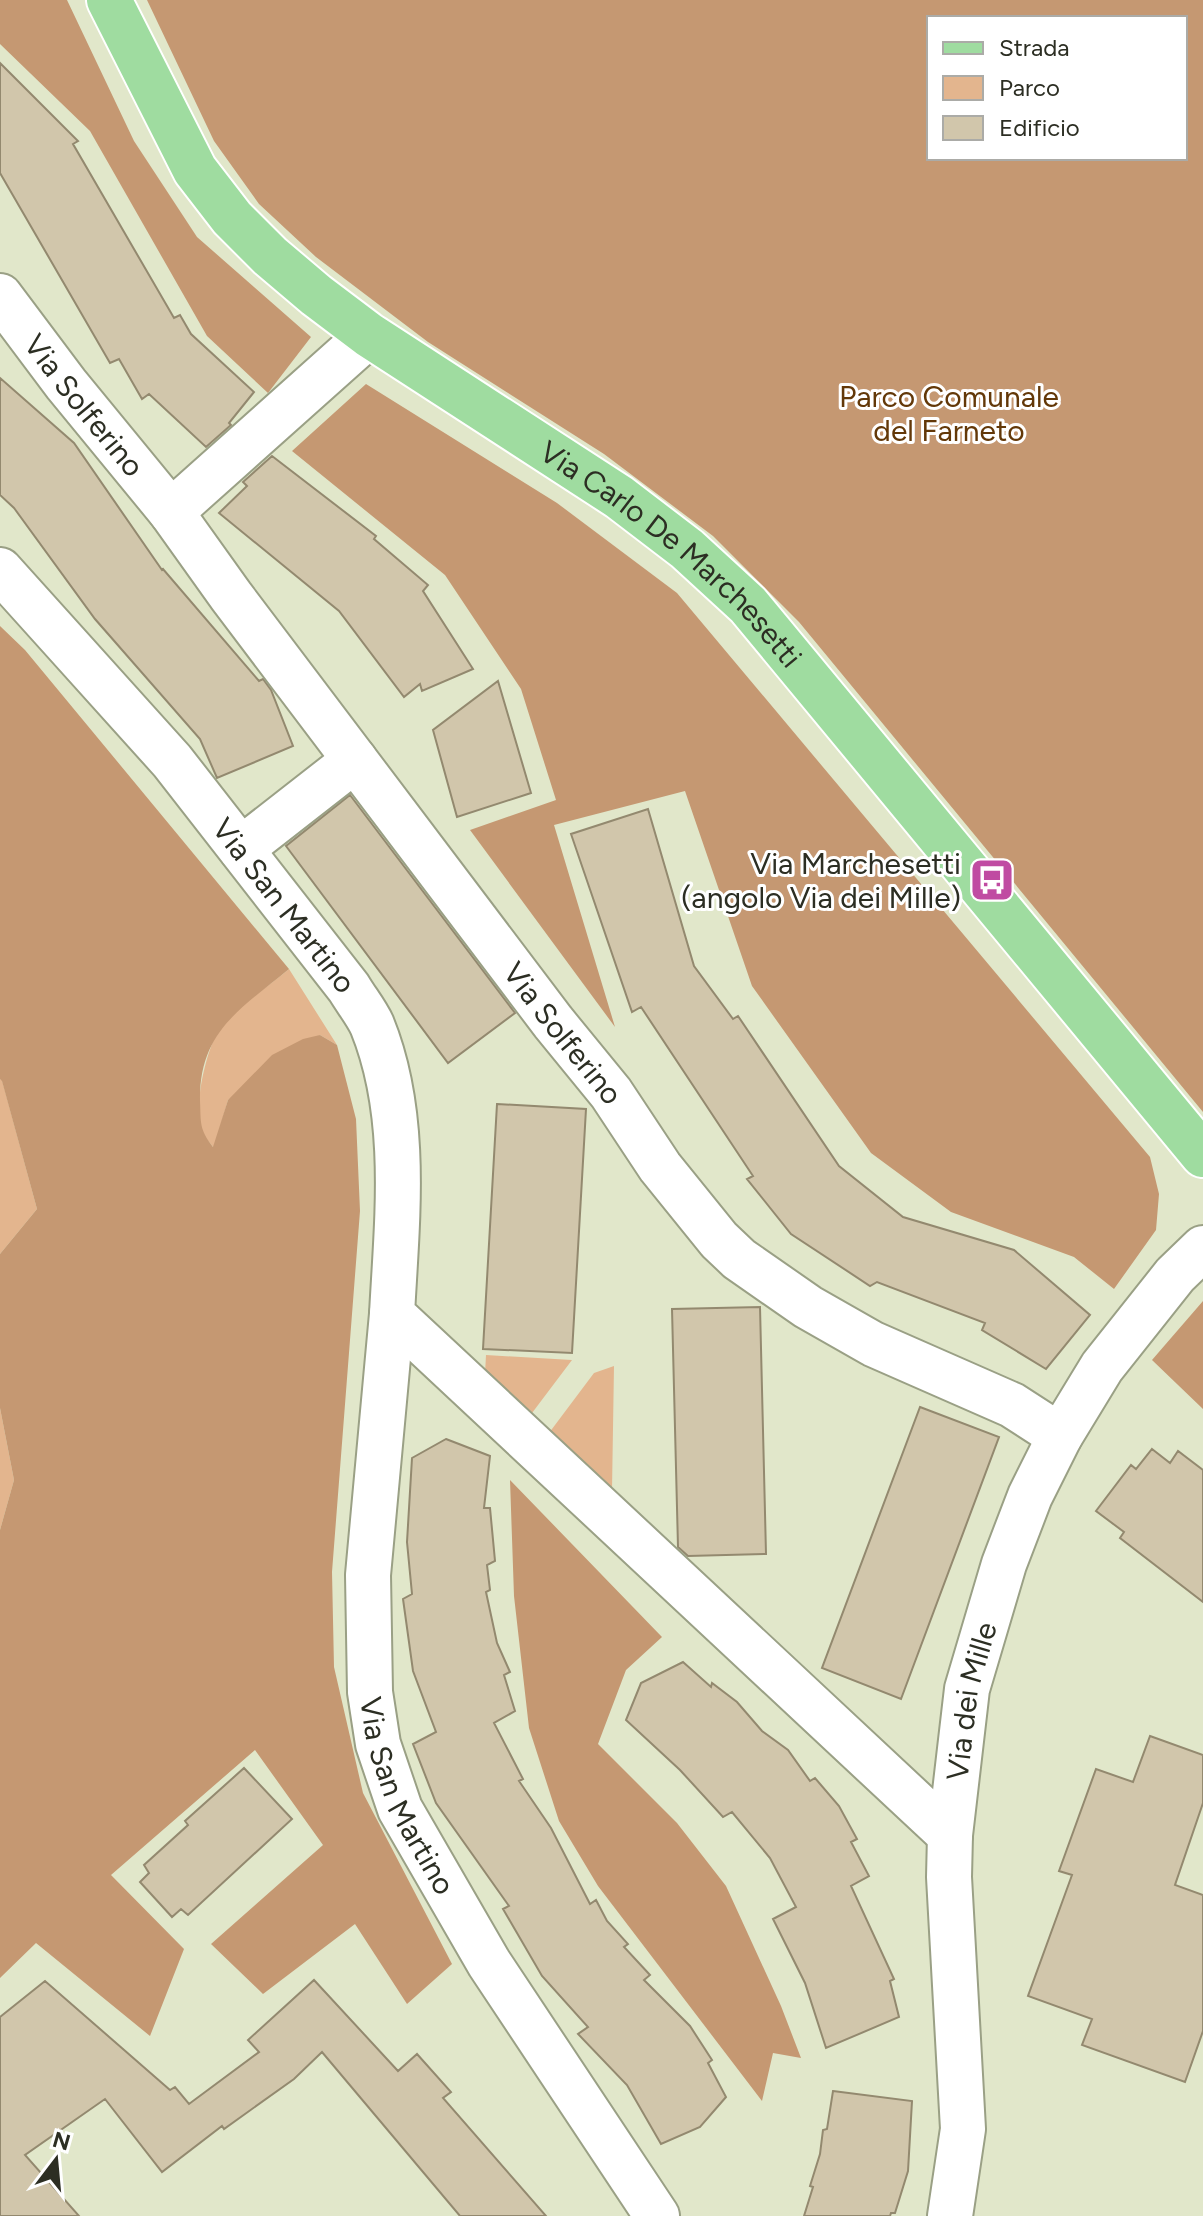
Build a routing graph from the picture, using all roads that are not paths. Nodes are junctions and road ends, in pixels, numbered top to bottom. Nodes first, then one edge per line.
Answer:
1 (109, 0) edge
2 (0, 296) edge
3 (369, 335) junction
4 (171, 512) junction
5 (0, 570) edge
6 (355, 760) junction
7 (241, 849) junction
8 (1203, 1155) edge
9 (1203, 1248) edge
10 (392, 1314) junction
11 (1060, 1436) junction
12 (950, 1835) junction
13 (657, 2216) edge
14 (950, 2216) edge

1 - 3 main road, Via Carlo De Marchesetti
2 - 4 street, Via Solferino
3 - 4 street
3 - 8 main road, Via Carlo De Marchesetti
4 - 6 street, Via Solferino
5 - 7 street, Via San Martino
6 - 7 street
6 - 11 street, Via Solferino
7 - 10 street, Via San Martino
9 - 11 street, Via dei Mille
10 - 12 street
10 - 13 street, Via San Martino
11 - 12 street, Via dei Mille
12 - 14 street, Via dei Mille

